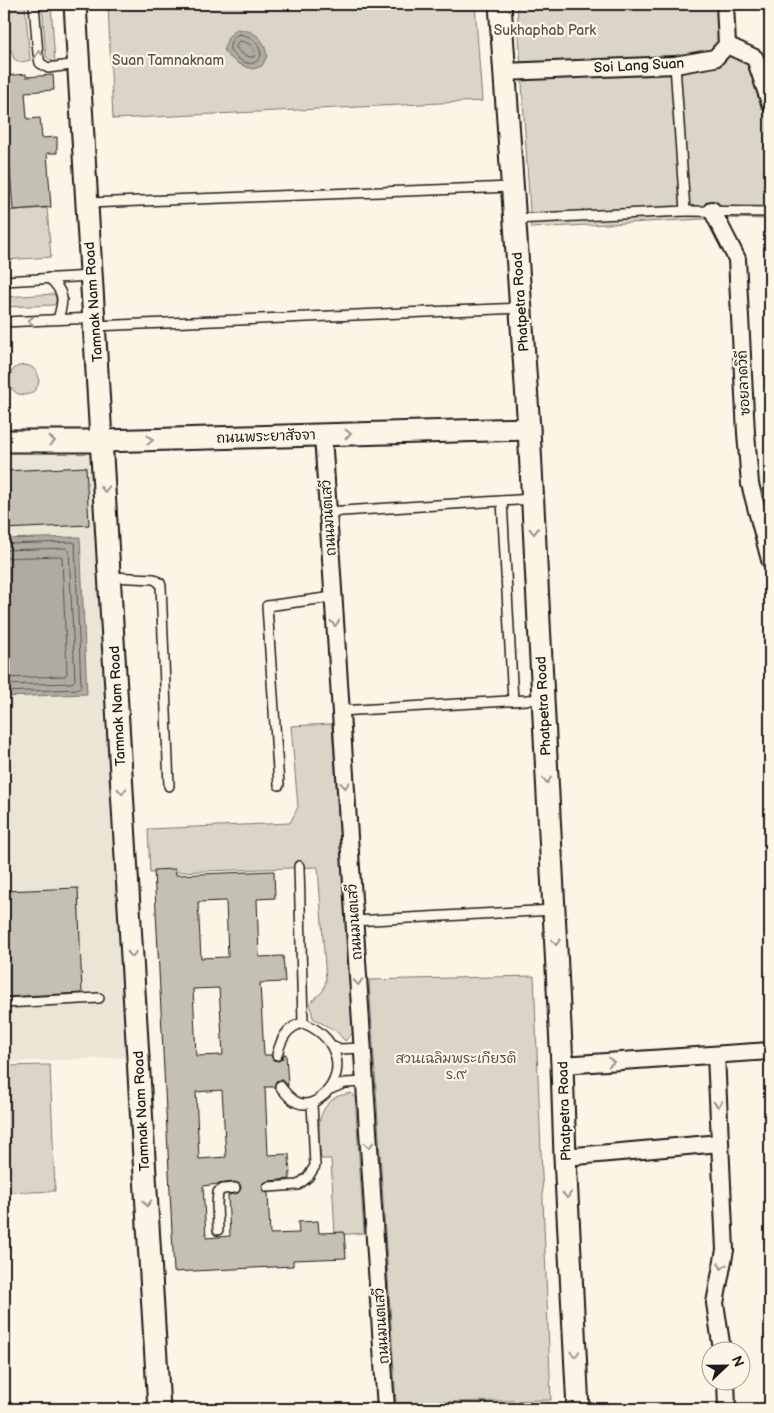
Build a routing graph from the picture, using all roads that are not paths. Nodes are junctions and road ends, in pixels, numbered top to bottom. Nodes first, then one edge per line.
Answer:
1 (34, 4) edge
2 (75, 4) edge
3 (500, 4) edge
4 (725, 4) edge
5 (726, 45) junction
6 (79, 64) junction
7 (675, 65) junction
8 (504, 72) junction
9 (770, 103) edge
10 (512, 187) junction
11 (87, 203) junction
12 (712, 210) junction
13 (685, 211) junction
14 (770, 212) edge
15 (514, 219) junction
16 (92, 276) junction
17 (50, 278) junction
18 (4, 281) edge
19 (520, 308) junction
20 (58, 319) junction
21 (4, 322) edge
22 (94, 322) junction
23 (529, 429) junction
24 (323, 435) junction
25 (4, 441) edge
26 (102, 441) junction
27 (532, 499) junction
28 (502, 501) junction
29 (328, 512) junction
30 (770, 560) edge
31 (110, 577) junction
32 (333, 598) junction
33 (543, 699) junction
34 (513, 701) junction
35 (340, 711) junction
36 (279, 784) dead end
37 (169, 786) dead end
38 (299, 866) dead end
39 (554, 910) junction
40 (354, 921) junction
41 (99, 998) dead end
42 (4, 1003) edge
43 (303, 1023) junction
44 (331, 1045) junction
45 (362, 1048) junction
46 (770, 1051) edge
47 (277, 1055) dead end
48 (716, 1055) junction
49 (562, 1064) junction
50 (365, 1082) junction
51 (280, 1086) dead end
52 (328, 1090) junction
53 (312, 1103) junction
54 (720, 1143) junction
55 (565, 1157) junction
56 (268, 1186) dead end
57 (235, 1188) dead end
58 (218, 1230) dead end
59 (721, 1340) edge
60 (726, 1390) edge
61 (159, 1409) edge
62 (386, 1409) edge
63 (578, 1409) edge
64 (727, 1409) edge

6 -> 1 lane
2 - 6 street, Tamnak Nam Road
3 - 8 street, Phatpetra Road
4 - 5 street
5 - 7 street, Soi Lang Suan
5 - 9 street
6 - 11 street, Tamnak Nam Road
7 - 8 street, Soi Lang Suan
7 - 13 lane
8 - 10 street, Phatpetra Road
10 - 11 lane
10 - 15 street, Phatpetra Road
11 - 16 street, Tamnak Nam Road
12 - 13 lane
12 - 14 lane
12 - 30 street, ซอยลาดวิถี
13 - 15 lane
15 - 19 street, Phatpetra Road
16 - 17 lane
16 - 22 street, Tamnak Nam Road
17 - 18 lane
17 - 20 lane
19 - 22 lane
19 - 23 street, Phatpetra Road
20 -> 21 lane
20 - 22 lane
22 - 26 street, Tamnak Nam Road
24 -> 23 street, ถนนพระยาสัจจา
23 - 27 street, Phatpetra Road
26 -> 24 street, ถนนพระยาสัจจา
24 - 29 street, ถนนมนตเสวี
25 -> 26 street, ถนนพระยาสัจจา
26 -> 31 street, Tamnak Nam Road
27 - 28 lane
27 -> 33 street, Phatpetra Road
28 - 29 lane
28 - 34 lane
29 - 32 street, ถนนมนตเสวี
31 - 37 lane
31 -> 61 street, Tamnak Nam Road
32 -> 35 street, ถนนมนตเสวี
32 - 36 lane
33 - 34 lane
33 -> 39 street, Phatpetra Road
34 - 35 lane
35 -> 40 street, ถนนมนตเสวี
38 - 43 lane
39 - 40 lane
39 -> 49 street, Phatpetra Road
40 -> 45 street, ถนนมนตเสวี
41 - 42 lane
43 - 44 lane
43 - 47 lane
44 - 45 lane
44 - 52 lane
45 - 50 street, ถนนมนตเสวี
46 - 48 street
49 -> 48 street
48 -> 54 street
49 - 55 street, Phatpetra Road
50 - 52 lane
50 -> 62 street, ถนนมนตเสวี
51 - 53 lane
52 - 53 lane
53 - 56 lane
54 - 55 street
54 -> 59 street
55 -> 63 street, Phatpetra Road
57 - 58 lane
60 - 64 street

